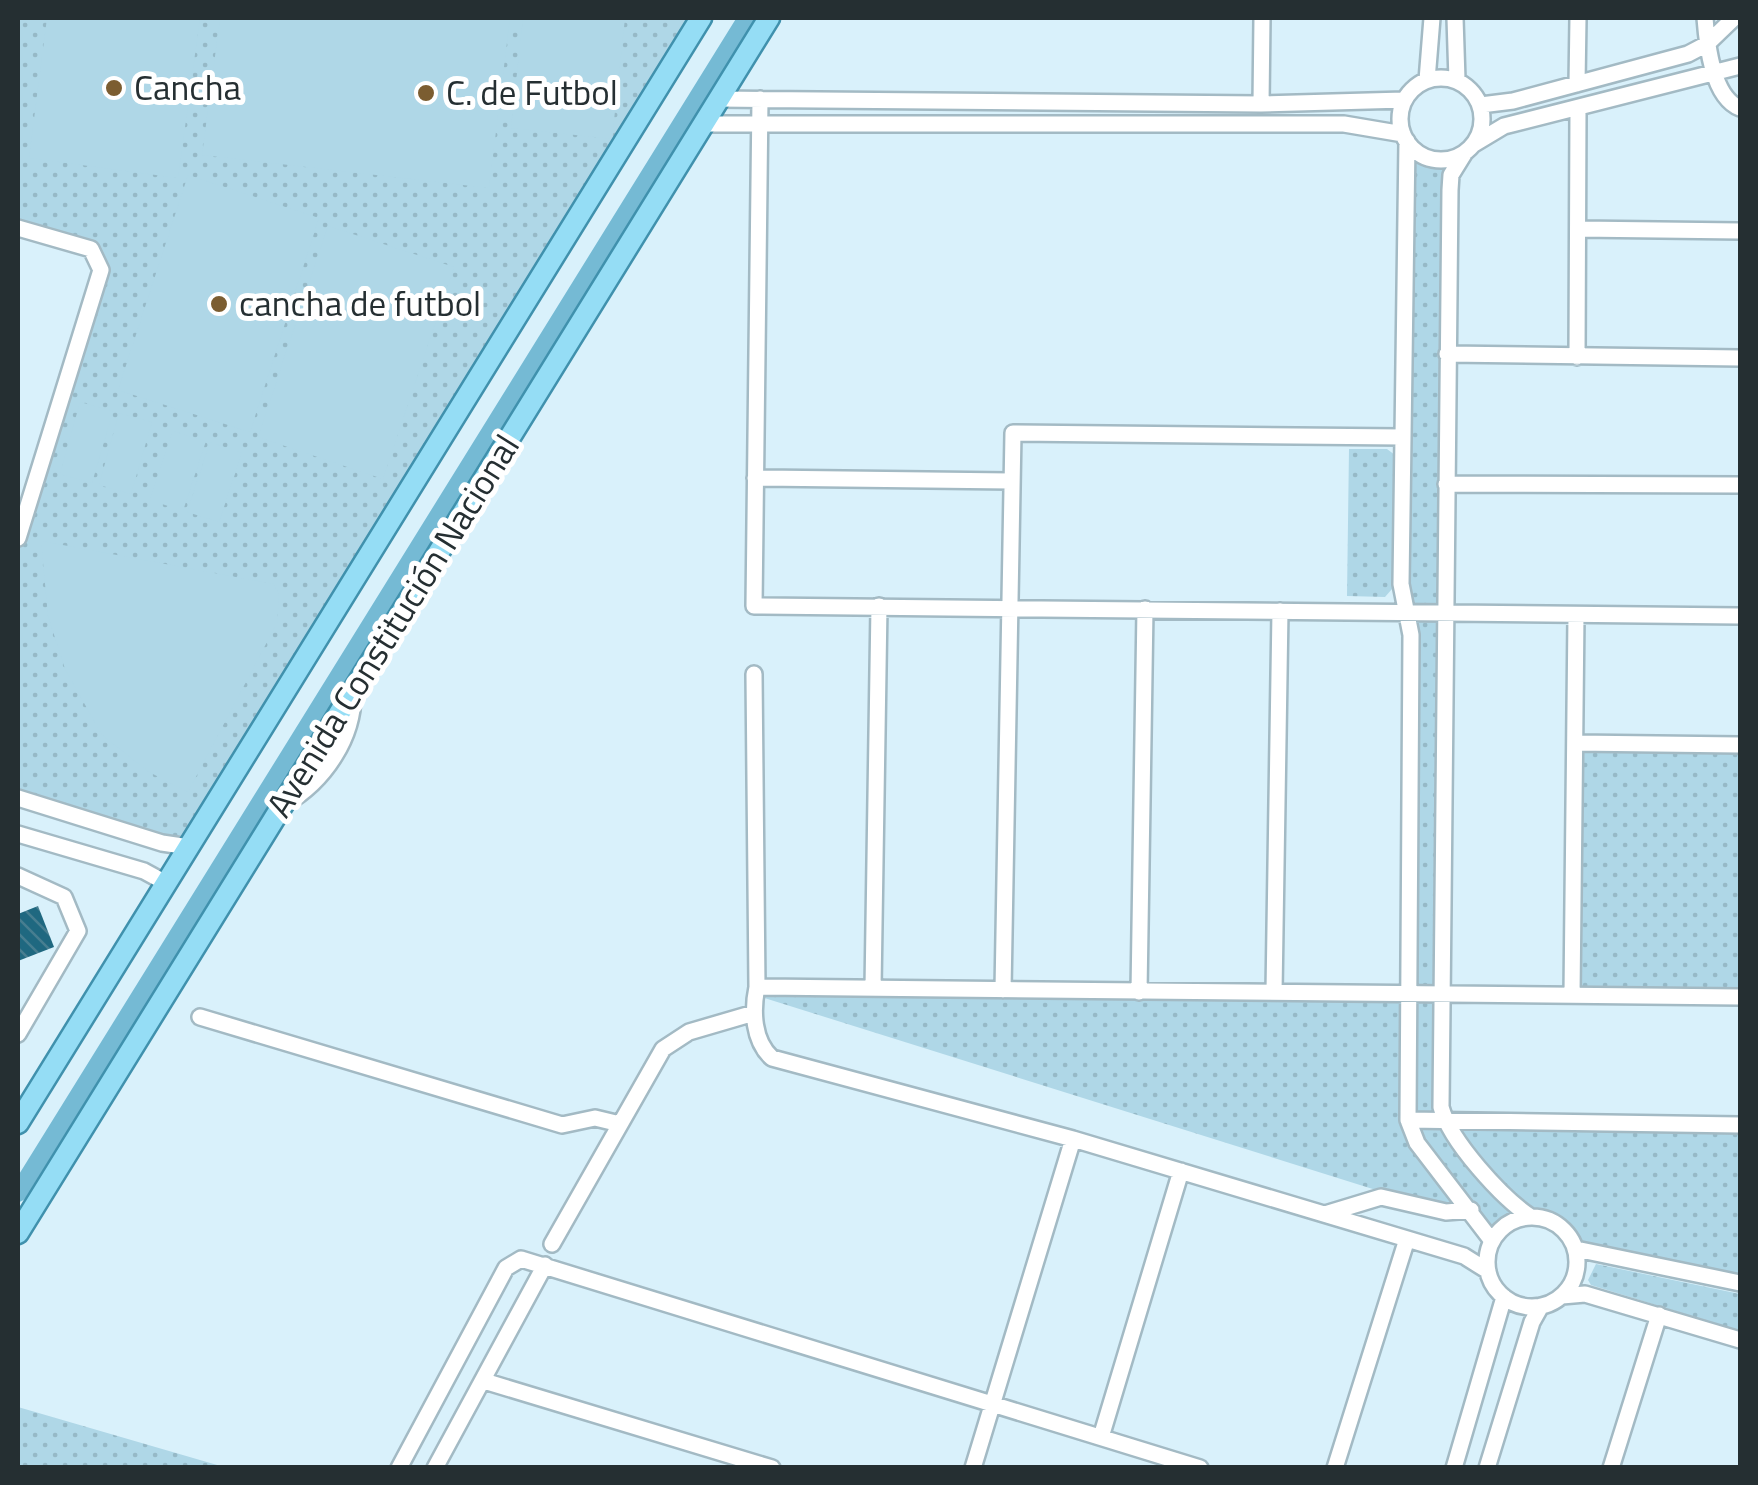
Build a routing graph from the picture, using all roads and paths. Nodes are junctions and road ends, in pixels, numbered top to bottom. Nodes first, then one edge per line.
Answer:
1 (701, 18) edge
2 (769, 18) edge
3 (1262, 18) edge
4 (1432, 18) edge
5 (1455, 18) edge
6 (1578, 18) edge
7 (1705, 18) edge
8 (1734, 18) edge
9 (1707, 44) junction
10 (1740, 66) edge
11 (1715, 73) junction
12 (1427, 80) junction
13 (1457, 80) junction
14 (1577, 84) junction
15 (719, 99) junction
16 (760, 99) junction
17 (1404, 100) junction
18 (1022, 101) junction
19 (1261, 104) junction
20 (1481, 104) junction
21 (1740, 108) edge
22 (1578, 110) junction
23 (759, 121) junction
24 (1021, 122) junction
25 (704, 124) junction
26 (1405, 138) junction
27 (1469, 149) junction
28 (18, 228) edge
29 (1579, 229) junction
30 (1740, 231) edge
31 (1448, 354) junction
32 (1577, 356) junction
33 (1740, 358) edge
34 (1402, 437) junction
35 (755, 478) junction
36 (1010, 481) junction
37 (1446, 484) junction
38 (25, 485) edge
39 (1740, 486) edge
40 (18, 538) edge
41 (879, 606) junction
42 (1006, 608) junction
43 (1145, 609) junction
44 (1280, 611) junction
45 (1407, 612) junction
46 (1446, 614) junction
47 (1576, 616) junction
48 (1740, 616) edge
49 (754, 674) dead end
50 (1575, 742) junction
51 (1740, 744) edge
52 (18, 798) edge
53 (18, 834) edge
54 (189, 846) junction
55 (18, 876) edge
56 (166, 883) junction
57 (757, 987) junction
58 (872, 988) junction
59 (1002, 990) junction
60 (1139, 992) junction
61 (1274, 992) junction
62 (1410, 994) junction
63 (1441, 994) junction
64 (1572, 995) junction
65 (1740, 996) edge
66 (754, 1014) junction
67 (200, 1017) dead end
68 (18, 1034) edge
69 (24, 1101) edge
70 (1444, 1119) junction
71 (1408, 1120) junction
72 (18, 1124) edge
73 (620, 1124) junction
74 (1740, 1125) edge
75 (1073, 1139) junction
76 (1181, 1171) junction
77 (1471, 1210) junction
78 (1324, 1214) junction
79 (1531, 1217) junction
80 (18, 1234) edge
81 (1407, 1238) junction
82 (1492, 1241) junction
83 (552, 1244) dead end
84 (1576, 1249) junction
85 (545, 1265) junction
86 (1488, 1271) junction
87 (1740, 1284) edge
88 (1562, 1296) junction
89 (1504, 1297) junction
90 (1541, 1306) junction
91 (1659, 1315) junction
92 (1740, 1340) edge
93 (484, 1381) junction
94 (994, 1404) junction
95 (1101, 1437) junction
96 (399, 1468) edge
97 (435, 1468) edge
98 (772, 1468) edge
99 (974, 1468) edge
100 (1200, 1468) edge
101 (1335, 1468) edge
102 (1454, 1468) edge
103 (1488, 1468) edge
104 (1611, 1468) edge

1 - 54 main road, Avenida Constitución Nacional
2 - 15 main road, Avenida Constitución Nacional
3 - 19 street
4 - 12 street
5 - 13 street
6 - 14 street
7 - 9 street
8 - 9 street
9 - 11 street
9 - 14 street
10 - 11 street
11 - 21 street
11 - 22 street
12 - 13 street
12 - 17 street
13 - 20 street
14 - 20 street
15 - 16 street
15 - 25 main road, Avenida Constitución Nacional
16 - 18 street
16 - 23 street
17 - 19 street
17 - 26 street
18 - 19 street
18 - 24 street
20 - 27 street
22 - 27 street
22 - 29 street
23 - 24 street
23 - 25 street
23 - 35 street
24 - 26 street
25 - 80 main road, Avenida Constitución Nacional
26 - 27 street
26 - 34 street
27 - 31 street
28 - 38 street
29 - 30 street
29 - 32 street
31 - 32 street
31 - 37 street
32 - 33 street
34 - 36 street
34 - 45 street
35 - 36 street
35 - 41 street
36 - 42 street
37 - 39 street
37 - 46 street
38 - 40 street
41 - 42 street
41 - 58 street
42 - 43 street
42 - 59 street
43 - 44 street
43 - 60 street
44 - 45 street
44 - 61 street
45 - 46 street
45 - 62 street
46 - 47 street
46 - 63 street
47 - 48 street
47 - 50 street
49 - 57 street
50 - 51 street
50 - 64 street
52 - 54 street
53 - 56 street
54 - 56 main road, Avenida Constitución Nacional
55 - 68 street
56 - 69 main road, Avenida Constitución Nacional
57 - 58 street
57 - 66 street
58 - 59 street
59 - 60 street
60 - 61 street
61 - 62 street
62 - 63 street
62 - 71 street
63 - 64 street
63 - 70 street
64 - 65 street
66 - 73 street
66 - 75 street
67 - 73 street
69 - 72 main road, Avenida Constitución Nacional
70 - 71 street
70 - 74 street
70 - 79 street
71 - 77 street
73 - 83 street
75 - 76 street
75 - 94 street
76 - 78 street
76 - 95 street
77 - 78 street
77 - 82 street
78 - 81 street
79 - 82 street
79 - 84 street
81 - 86 street
81 - 101 street
82 - 86 street
84 - 87 street
84 - 88 street
85 - 93 street
85 - 94 street
85 - 96 street
86 - 89 street
88 - 90 street
88 - 91 street
89 - 90 street
89 - 102 street
90 - 103 street
91 - 92 street
91 - 104 street
93 - 97 street
93 - 98 street
94 - 95 street
94 - 99 street
95 - 100 street

